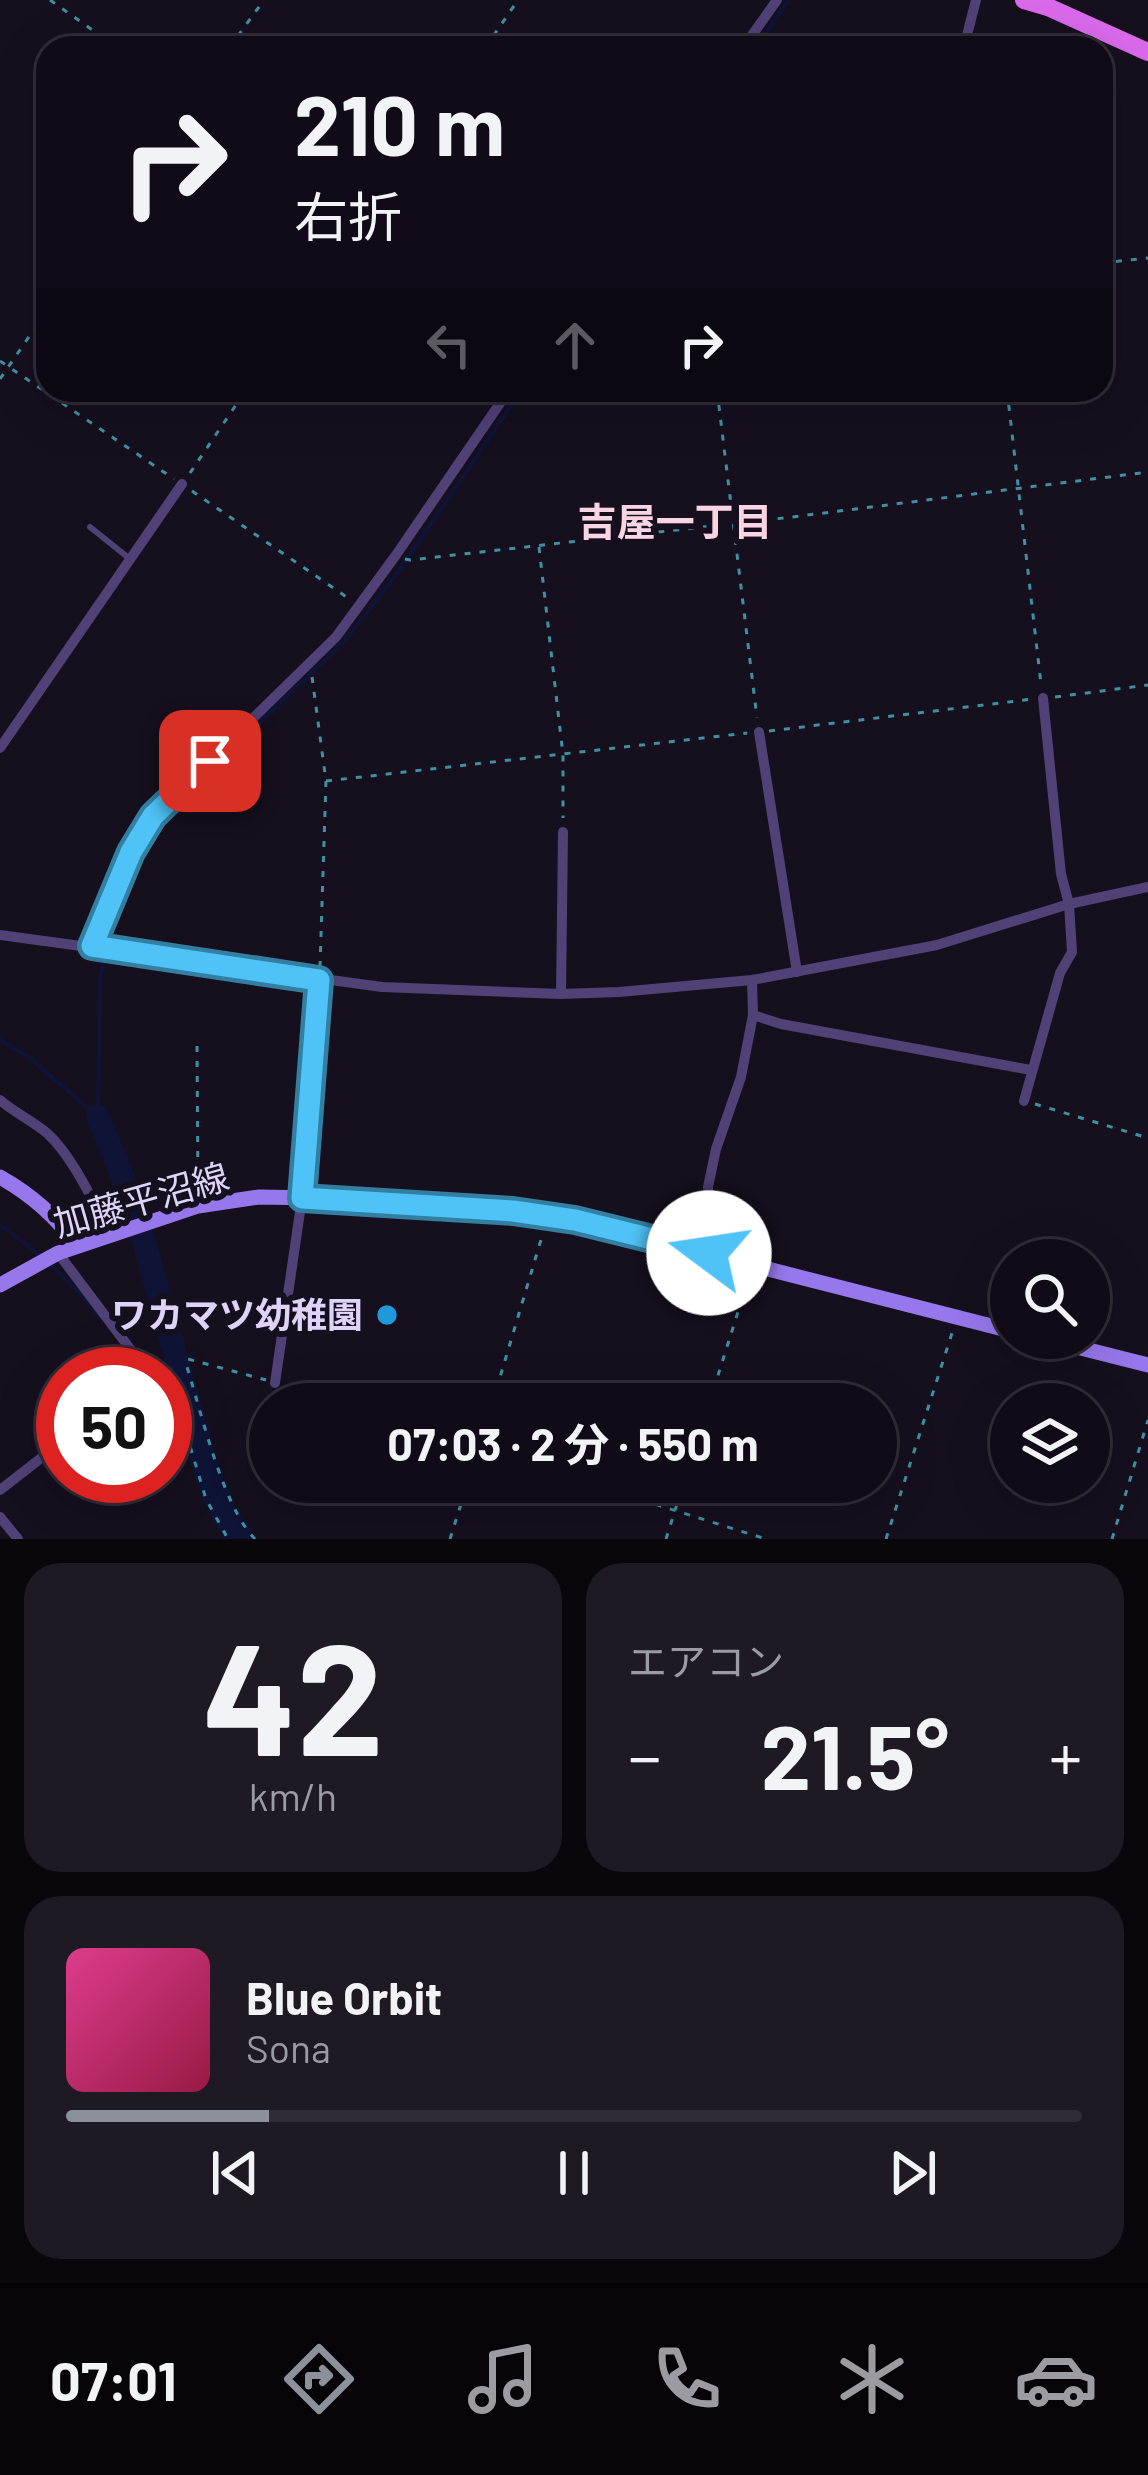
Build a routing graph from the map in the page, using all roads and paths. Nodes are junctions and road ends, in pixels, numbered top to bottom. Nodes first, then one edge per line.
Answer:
1 (50, 0) edge
2 (264, 0) edge
3 (518, 0) edge
4 (777, 0) edge
5 (976, 0) edge
6 (1024, 0) edge
7 (101, 36) edge
8 (238, 36) edge
9 (493, 36) edge
10 (752, 36) edge
11 (967, 36) edge
12 (1112, 36) edge
13 (1113, 36) edge
14 (1148, 52) edge
15 (1148, 258) edge
16 (1113, 262) edge
17 (36, 326) edge
18 (0, 361) edge
19 (8, 367) junction
20 (0, 379) edge
21 (36, 386) edge
22 (60, 402) edge
23 (238, 402) edge
24 (501, 402) edge
25 (719, 402) edge
26 (1008, 402) edge
27 (1148, 472) edge
28 (182, 484) junction
29 (1019, 487) junction
30 (735, 523) junction
31 (90, 527) dead end
32 (539, 546) junction
33 (396, 555) junction
34 (130, 559) junction
35 (359, 606) junction
36 (310, 663) junction
37 (1148, 685) edge
38 (1043, 698) junction
39 (759, 732) junction
40 (0, 748) edge
41 (563, 755) junction
42 (326, 781) junction
43 (562, 832) joint
44 (1148, 887) edge
45 (1069, 904) junction
46 (0, 935) edge
47 (92, 946) junction
48 (797, 972) junction
49 (319, 980) junction
50 (752, 980) junction
51 (561, 994) junction
52 (753, 1016) junction
53 (197, 1046) dead end
54 (1031, 1070) junction
55 (0, 1100) edge
56 (1024, 1101) joint
57 (1148, 1138) edge
58 (0, 1177) edge
59 (302, 1198) junction
60 (198, 1206) junction
61 (548, 1216) junction
62 (111, 1234) junction
63 (77, 1245) junction
64 (58, 1253) junction
65 (709, 1253) junction
66 (753, 1265) junction
67 (0, 1285) edge
68 (957, 1317) junction
69 (990, 1325) edge
70 (128, 1347) edge
71 (1110, 1355) edge
72 (1148, 1365) edge
73 (275, 1383) joint
74 (498, 1383) edge
75 (716, 1383) edge
76 (1148, 1420) edge
77 (192, 1452) edge
78 (36, 1462) edge
79 (0, 1490) edge
80 (462, 1503) edge
81 (648, 1503) edge
82 (678, 1503) edge
83 (675, 1512) junction
84 (0, 1517) edge
85 (18, 1539) edge
86 (228, 1539) edge
87 (255, 1539) edge
88 (451, 1539) edge
89 (666, 1539) edge
90 (766, 1539) edge
91 (886, 1539) edge
92 (1112, 1539) edge

1 - 7 path
2 - 8 path
3 - 9 path
4 - 10 street
5 - 11 street
6 - 12 main road
13 - 14 main road
15 - 16 path
17 - 19 path
18 - 19 path
19 - 20 path
19 - 21 path
22 - 28 path
23 - 28 path
24 - 33 street
25 - 30 path
26 - 29 path
27 - 29 path
28 - 34 street
28 - 35 path
29 - 30 path
29 - 38 path
30 - 32 path
30 - 39 path
31 - 34 lane
32 - 33 path
32 - 41 path
33 - 35 street
34 - 40 street
35 - 36 street
36 - 42 path
36 - 47 street
37 - 38 path
38 - 39 path
38 - 45 street
39 - 41 path
39 - 48 street
41 - 42 path
41 - 43 path
42 - 49 path
43 - 51 street
44 - 45 street
45 - 48 street
45 - 54 street
46 - 47 street
47 - 49 street
48 - 50 street
49 - 51 street
49 - 59 street
50 - 51 street
50 - 52 street
52 - 54 street
52 - 65 street
53 - 60 path
54 - 56 street
55 - 62 street
56 - 57 path
58 - 63 main road
59 - 60 main road, 加藤平沼線
59 - 61 main road, 加藤平沼線
59 - 73 street
60 - 62 main road, 加藤平沼線
61 - 65 main road, 加藤平沼線
61 - 74 path
62 - 63 main road, 加藤平沼線
63 - 64 main road, 加藤平沼線
64 - 67 main road, 加藤平沼線
64 - 70 street
65 - 66 main road, 加藤平沼線
66 - 68 main road, 加藤平沼線
66 - 75 path
68 - 69 main road, 加藤平沼線
68 - 91 path
71 - 72 main road
73 - 87 path
76 - 92 path
77 - 86 path
78 - 79 street
80 - 88 path
81 - 83 path
82 - 83 path
83 - 89 path
83 - 90 path
84 - 85 street

